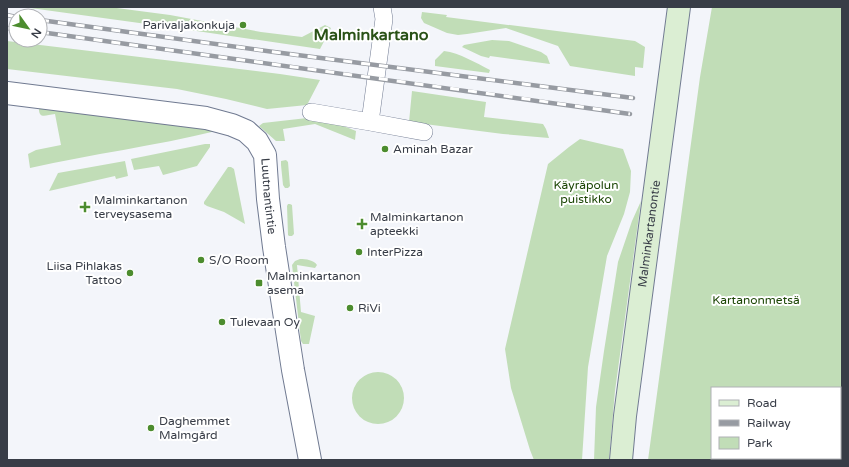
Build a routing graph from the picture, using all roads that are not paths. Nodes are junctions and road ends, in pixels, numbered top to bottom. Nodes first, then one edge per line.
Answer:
1 (382, 7) edge
2 (678, 7) edge
3 (7, 93) edge
4 (311, 112) dead end
5 (370, 122) junction
6 (424, 132) dead end
7 (310, 460) edge
8 (621, 460) edge

1 - 5 street
2 - 8 main road, Malminkartanontie
3 - 7 street, Luutnantintie
4 - 5 street
5 - 6 street

